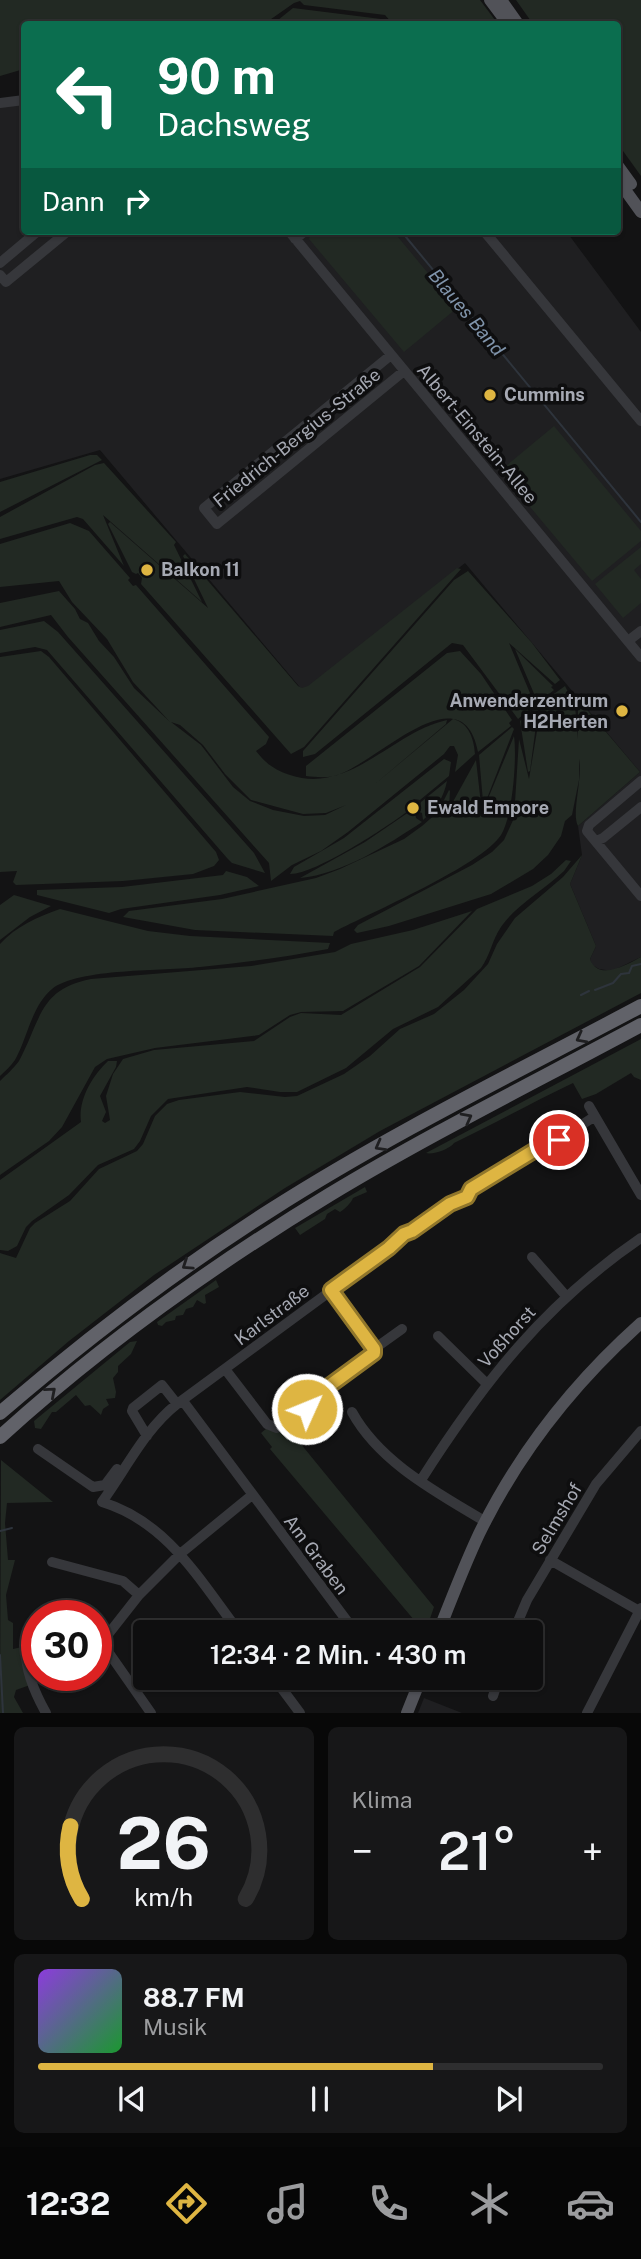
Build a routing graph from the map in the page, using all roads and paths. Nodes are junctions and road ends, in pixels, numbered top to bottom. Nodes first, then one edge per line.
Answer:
1 (490, 0) edge
2 (501, 0) edge
3 (506, 21) edge
4 (517, 21) edge
5 (21, 100) edge
6 (0, 103) edge
7 (621, 170) edge
8 (621, 184) edge
9 (641, 199) edge
10 (641, 212) edge
11 (33, 235) edge
12 (63, 235) edge
13 (292, 235) edge
14 (487, 235) edge
15 (0, 262) edge
16 (0, 275) edge
17 (391, 355) junction
18 (404, 371) junction
19 (641, 421) edge
20 (641, 631) edge
21 (628, 641) junction
22 (641, 657) edge
23 (641, 781) edge
24 (641, 807) edge
25 (596, 841) junction
26 (641, 896) edge
27 (641, 1006) edge
28 (641, 1025) edge
29 (589, 1106) dead end
30 (594, 1117) junction
31 (641, 1195) edge
32 (641, 1238) edge
33 (532, 1257) dead end
34 (331, 1290) junction
35 (566, 1296) junction
36 (641, 1323) edge
37 (402, 1329) dead end
38 (438, 1336) dead end
39 (374, 1349) junction
40 (225, 1369) junction
41 (486, 1383) junction
42 (180, 1402) junction
43 (352, 1412) dead end
44 (0, 1413) edge
45 (641, 1431) edge
46 (0, 1437) edge
47 (147, 1437) junction
48 (38, 1449) dead end
49 (127, 1465) junction
50 (421, 1480) junction
51 (252, 1495) junction
52 (486, 1522) junction
53 (180, 1554) junction
54 (550, 1560) junction
55 (52, 1562) dead end
56 (139, 1595) junction
57 (640, 1610) edge
58 (230, 1620) edge
59 (346, 1620) edge
60 (444, 1620) edge
61 (519, 1620) edge
62 (112, 1626) edge
63 (112, 1654) edge
64 (283, 1690) edge
65 (416, 1690) edge
66 (495, 1690) edge
67 (36, 1691) edge
68 (493, 1696) dead end
69 (46, 1713) edge
70 (151, 1713) edge
71 (300, 1713) edge
72 (407, 1713) edge
73 (587, 1713) edge

1 - 3 main road
2 - 4 main road
5 - 6 street
7 - 9 main road
8 - 10 main road
11 - 15 street
12 - 16 street
13 - 17 street, Albert-Einstein-Allee
14 - 19 street
17 - 18 street, Albert-Einstein-Allee
17 - 18 street, Friedrich-Bergius-Straße
18 - 21 street, Albert-Einstein-Allee
20 - 21 street
21 - 22 street, Albert-Einstein-Allee
23 - 25 street
24 - 25 street
25 - 26 street
27 -> 44 highway
46 -> 28 highway
29 - 30 street
30 - 31 street
30 - 34 street, Karlstraße
32 - 35 street, Voßhorst
33 - 35 street
34 - 39 street
34 - 40 street, Karlstraße
35 - 41 street, Voßhorst
36 - 52 main road
37 - 39 street
38 - 41 street
39 - 40 street
40 - 42 street, Karlstraße
41 - 50 street, Voßhorst
42 - 47 street, Karlstraße
42 - 47 street
42 - 51 street, Am Graben
43 - 50 street
45 - 54 street, Selmshof
47 - 49 street, Karlstraße
48 - 49 street
49 - 53 street, Karlstraße
50 - 52 street
51 - 53 street
51 - 59 street, Am Graben
52 - 60 main road
53 - 56 street
53 - 58 street
54 - 57 street
54 - 61 street, Selmshof
55 - 56 street
56 - 62 street
57 - 73 street
63 - 70 street
64 - 71 street
65 - 72 main road
66 - 68 street
67 - 69 street

